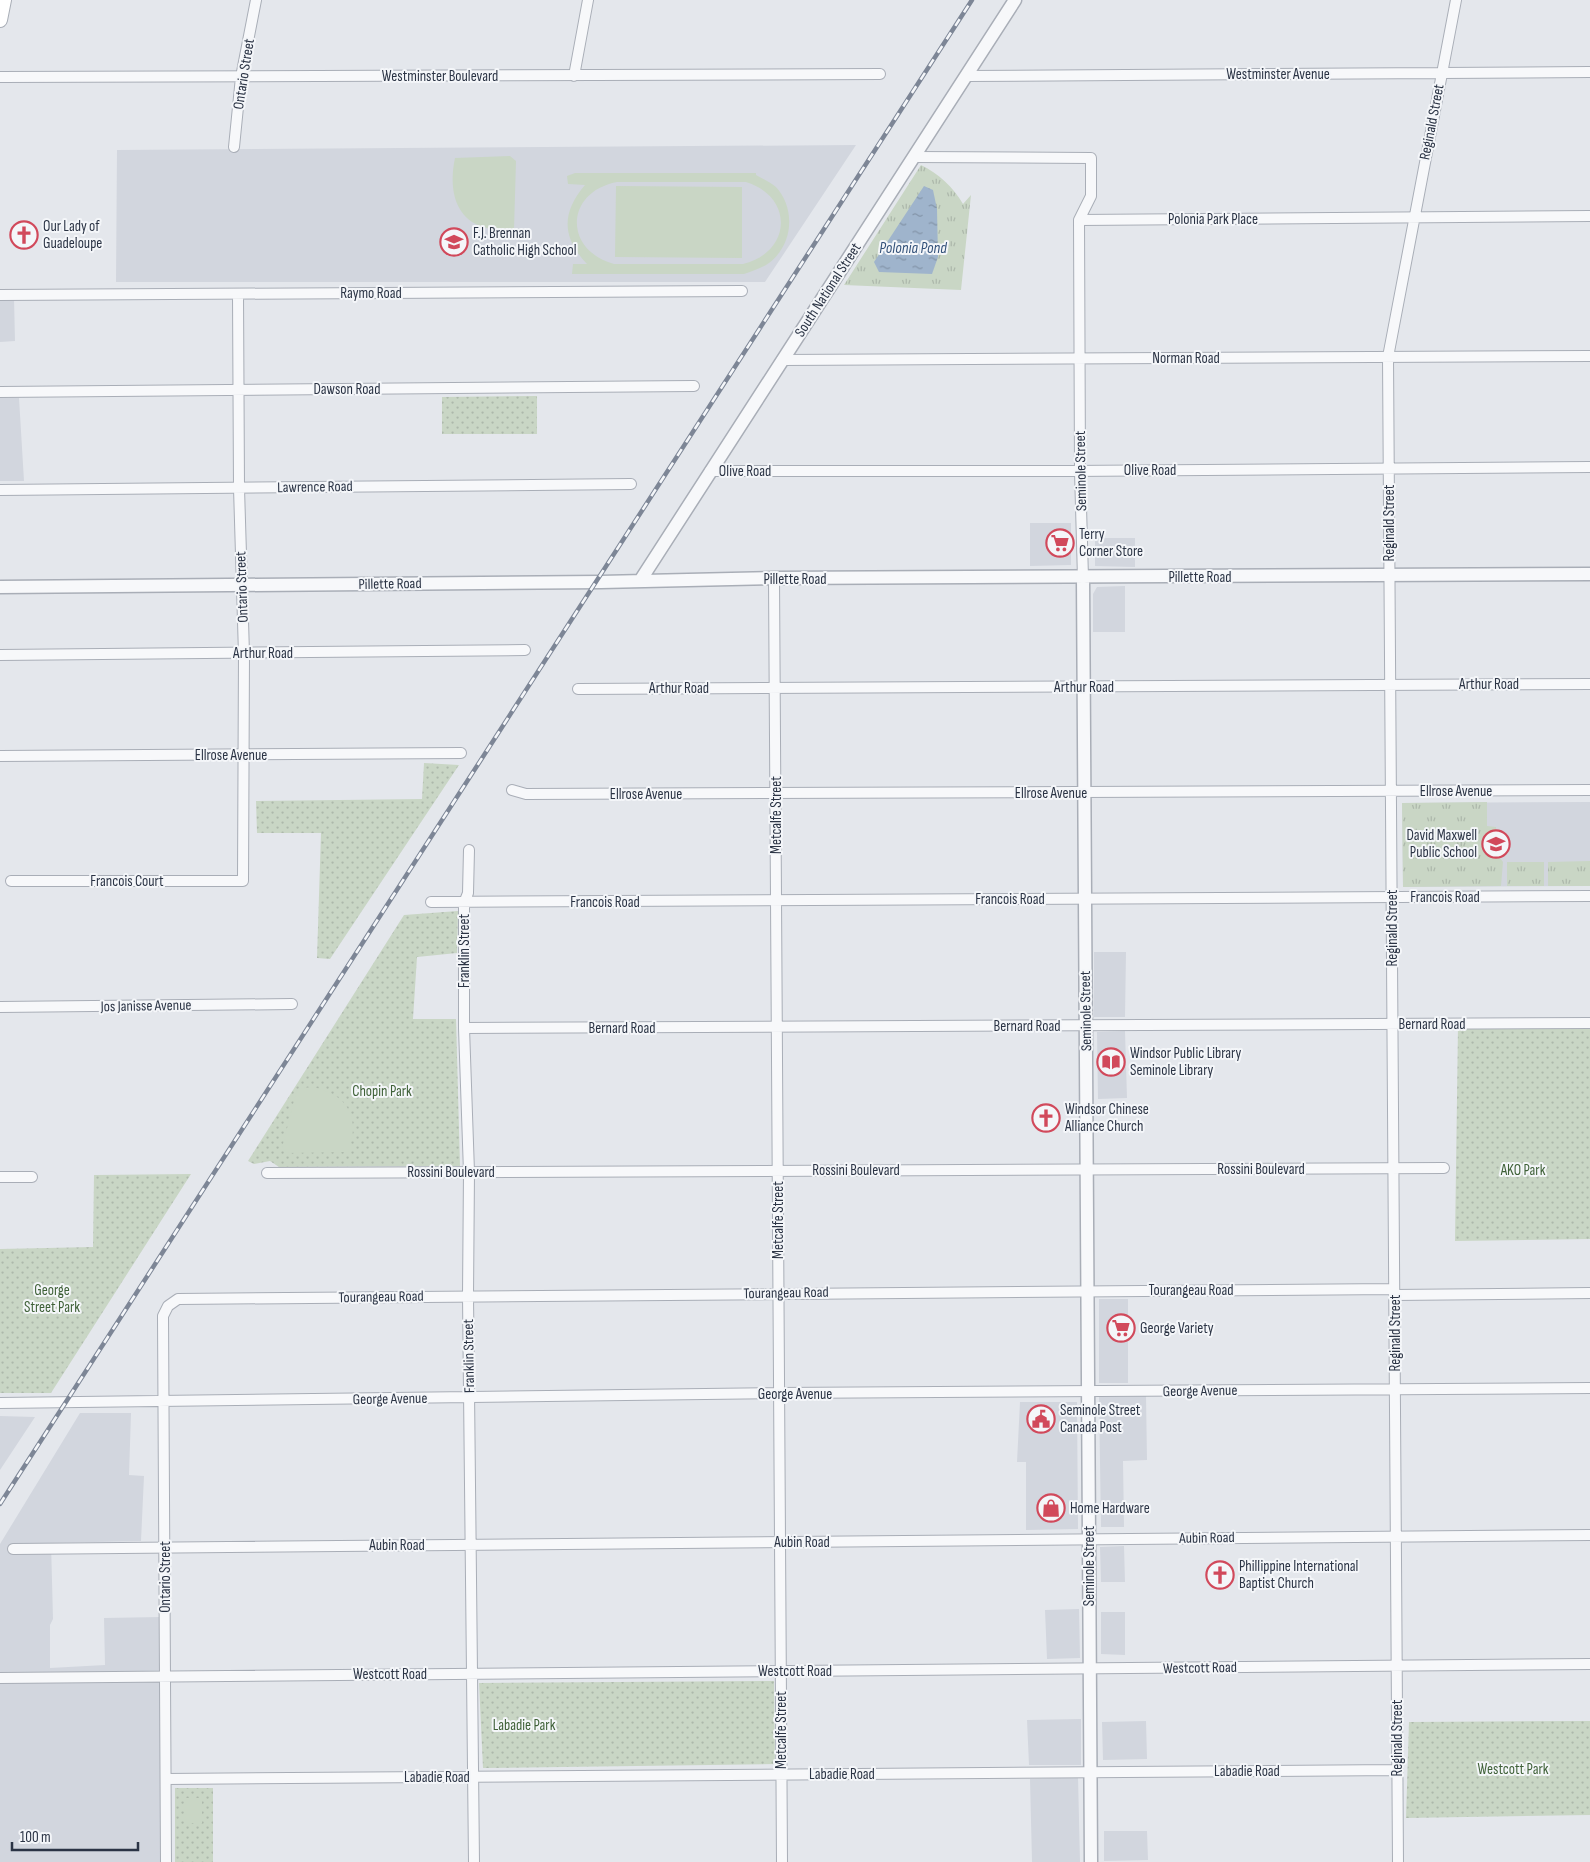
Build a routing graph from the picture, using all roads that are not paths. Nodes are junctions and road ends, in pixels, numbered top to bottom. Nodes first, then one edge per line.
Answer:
1 (4, 0) edge
2 (256, 0) edge
3 (588, 0) edge
4 (1015, 0) edge
5 (1456, 0) edge
6 (0, 20) edge
7 (1590, 72) edge
8 (1442, 73) junction
9 (880, 74) dead end
10 (574, 76) junction
11 (966, 76) junction
12 (0, 77) edge
13 (241, 77) junction
14 (234, 148) dead end
15 (914, 157) junction
16 (1590, 216) edge
17 (1414, 217) junction
18 (1079, 220) junction
19 (742, 291) dead end
20 (238, 294) junction
21 (0, 295) edge
22 (1590, 356) edge
23 (1388, 357) junction
24 (1081, 359) junction
25 (782, 360) junction
26 (694, 386) dead end
27 (238, 390) junction
28 (0, 392) edge
29 (1590, 467) edge
30 (1389, 468) junction
31 (710, 471) junction
32 (1080, 471) junction
33 (631, 484) dead end
34 (239, 488) junction
35 (0, 490) edge
36 (1590, 574) edge
37 (1390, 576) junction
38 (774, 578) junction
39 (1083, 578) junction
40 (640, 581) junction
41 (243, 586) junction
42 (0, 587) edge
43 (525, 650) dead end
44 (244, 654) junction
45 (0, 655) edge
46 (1590, 684) edge
47 (1390, 685) junction
48 (1083, 687) junction
49 (775, 688) junction
50 (578, 689) dead end
51 (461, 753) dead end
52 (243, 755) junction
53 (0, 756) edge
54 (512, 790) dead end
55 (1590, 790) edge
56 (1391, 791) junction
57 (1083, 793) junction
58 (776, 794) junction
59 (469, 850) dead end
60 (11, 881) dead end
61 (243, 881) joint
62 (1590, 896) edge
63 (1392, 897) junction
64 (1084, 899) junction
65 (776, 901) junction
66 (431, 902) dead end
67 (464, 903) junction
68 (292, 1004) dead end
69 (0, 1007) edge
70 (1590, 1023) edge
71 (1393, 1024) junction
72 (1086, 1026) junction
73 (777, 1027) junction
74 (464, 1028) junction
75 (1394, 1168) junction
76 (1444, 1168) dead end
77 (1088, 1169) junction
78 (777, 1170) junction
79 (469, 1172) junction
80 (267, 1173) dead end
81 (32, 1176) dead end
82 (0, 1177) edge
83 (1089, 1291) junction
84 (1394, 1292) junction
85 (778, 1293) junction
86 (1590, 1293) edge
87 (468, 1296) junction
88 (178, 1299) joint
89 (1590, 1388) edge
90 (1395, 1390) junction
91 (1088, 1392) junction
92 (778, 1393) junction
93 (469, 1398) junction
94 (165, 1401) junction
95 (0, 1402) edge
96 (1590, 1535) edge
97 (1396, 1537) junction
98 (1088, 1540) junction
99 (779, 1542) junction
100 (471, 1545) junction
101 (165, 1547) junction
102 (14, 1548) dead end
103 (1590, 1664) edge
104 (1397, 1666) junction
105 (1090, 1668) junction
106 (780, 1671) junction
107 (472, 1673) junction
108 (165, 1676) junction
109 (0, 1678) edge
110 (1398, 1770) junction
111 (1091, 1772) junction
112 (781, 1774) junction
113 (473, 1777) junction
114 (166, 1779) junction
115 (166, 1862) edge
116 (474, 1862) edge
117 (782, 1862) edge
118 (1092, 1862) edge
119 (1398, 1862) edge

1 - 6 main road
2 - 13 street, Ontario Street
3 - 10 street
4 - 11 street, South National Street
5 - 8 street, Reginald Street
7 - 8 street, Westminster Avenue
8 - 11 street, Westminster Avenue
8 - 17 street, Reginald Street
9 - 10 street, Westminster Boulevard
10 - 13 street, Westminster Boulevard
11 - 15 street, South National Street
12 - 13 street, Westminster Boulevard
13 - 14 street, Ontario Street
15 - 18 street
15 - 25 street, South National Street
16 - 17 street, Polonia Park Place
17 - 18 street, Polonia Park Place
17 - 23 street, Reginald Street
18 - 24 street, Seminole Street
19 - 20 street, Raymo Road
20 - 21 street, Raymo Road
20 - 27 street, Ontario Street
22 - 23 street, Norman Road
23 - 24 street, Norman Road
23 - 30 street, Reginald Street
24 - 25 street, Norman Road
24 - 32 street, Seminole Street
25 - 31 street, South National Street
26 - 27 street, Dawson Road
27 - 28 street, Dawson Road
27 - 34 street, Ontario Street
29 - 30 street, Olive Road
30 - 32 street, Olive Road
30 - 37 street, Reginald Street
31 - 32 street, Olive Road
31 - 40 street, South National Street
32 - 39 street, Seminole Street
33 - 34 street, Lawrence Road
34 - 35 street, Lawrence Road
34 - 41 street, Ontario Street
36 - 37 street, Pillette Road
37 - 39 street, Pillette Road
37 - 47 street, Reginald Street
38 - 39 street, Pillette Road
38 - 40 street, Pillette Road
38 - 49 street, Metcalfe Street
39 - 48 street, Seminole Street
40 - 41 street, Pillette Road
41 - 42 street, Pillette Road
41 - 44 street, Ontario Street
43 - 44 street, Arthur Road
44 - 45 street, Arthur Road
44 - 52 street, Ontario Street
46 - 47 street, Arthur Road
47 - 48 street, Arthur Road
47 - 56 street, Reginald Street
48 - 49 street, Arthur Road
48 - 57 street, Seminole Street
49 - 50 street, Arthur Road
49 - 58 street, Metcalfe Street
51 - 52 street, Ellrose Avenue
52 - 53 street, Ellrose Avenue
52 - 61 street, Ontario Street
54 - 58 street, Ellrose Avenue
55 - 56 street, Ellrose Avenue
56 - 57 street, Ellrose Avenue
56 - 63 street, Reginald Street
57 - 58 street, Ellrose Avenue
57 - 64 street, Seminole Street
58 - 65 street, Metcalfe Street
59 - 67 street, Franklin Street
60 - 61 street, Francois Court
62 - 63 street, Francois Road
63 - 64 street, Francois Road
63 - 71 street, Reginald Street
64 - 65 street, Francois Road
64 - 72 street, Seminole Street
65 - 67 street, Francois Road
65 - 73 street, Metcalfe Street
66 - 67 street, Francois Road
67 - 74 street, Franklin Street
68 - 69 street, Jos Janisse Avenue
70 - 71 street, Bernard Road
71 - 72 street, Bernard Road
71 - 75 street, Reginald Street
72 - 73 street, Bernard Road
72 - 77 street, Seminole Street
73 - 74 street, Bernard Road
73 - 78 street, Metcalfe Street
74 - 79 street, Franklin Street
75 - 76 street, Rossini Boulevard
75 - 77 street, Rossini Boulevard
75 - 84 street, Reginald Street
77 - 78 street, Rossini Boulevard
77 - 83 street, Seminole Street
78 - 79 street, Rossini Boulevard
78 - 85 street, Metcalfe Street
79 - 80 street, Rossini Boulevard
79 - 87 street, Franklin Street
81 - 82 street
83 - 84 street, Tourangeau Road
83 - 85 street, Tourangeau Road
83 - 91 street, Seminole Street
84 - 86 street, Tourangeau Road
84 - 90 street, Reginald Street
85 - 87 street, Tourangeau Road
85 - 92 street, Metcalfe Street
87 - 88 street, Tourangeau Road
87 - 93 street, Franklin Street
88 - 94 street, Ontario Street
89 - 90 street, George Avenue
90 - 91 street, George Avenue
90 - 97 street, Reginald Street
91 - 92 street, George Avenue
91 - 98 street, Seminole Street
92 - 93 street, George Avenue
92 - 99 street, Metcalfe Street
93 - 94 street, George Avenue
93 - 100 street, Franklin Street
94 - 95 street, George Avenue
94 - 101 street, Ontario Street
96 - 97 street, Aubin Road
97 - 98 street, Aubin Road
97 - 104 street, Reginald Street
98 - 99 street, Aubin Road
98 - 105 street, Seminole Street
99 - 100 street, Aubin Road
99 - 106 street, Metcalfe Street
100 - 101 street, Aubin Road
100 - 107 street, Franklin Street
101 - 102 street, Aubin Road
101 - 108 street, Ontario Street
103 - 104 street, Westcott Road
104 - 105 street, Westcott Road
104 - 110 street, Reginald Street
105 - 106 street, Westcott Road
105 - 111 street, Seminole Street
106 - 107 street, Westcott Road
106 - 112 street, Metcalfe Street
107 - 108 street, Westcott Road
107 - 113 street, Franklin Street
108 - 109 street, Westcott Road
108 - 114 street, Ontario Street
110 - 111 street, Labadie Road
110 - 119 street, Reginald Street
111 - 112 street, Labadie Road
111 - 118 street, Seminole Street
112 - 113 street, Labadie Road
112 - 117 street, Metcalfe Street
113 - 114 street, Labadie Road
113 - 116 street, Franklin Street
114 - 115 street, Ontario Street

